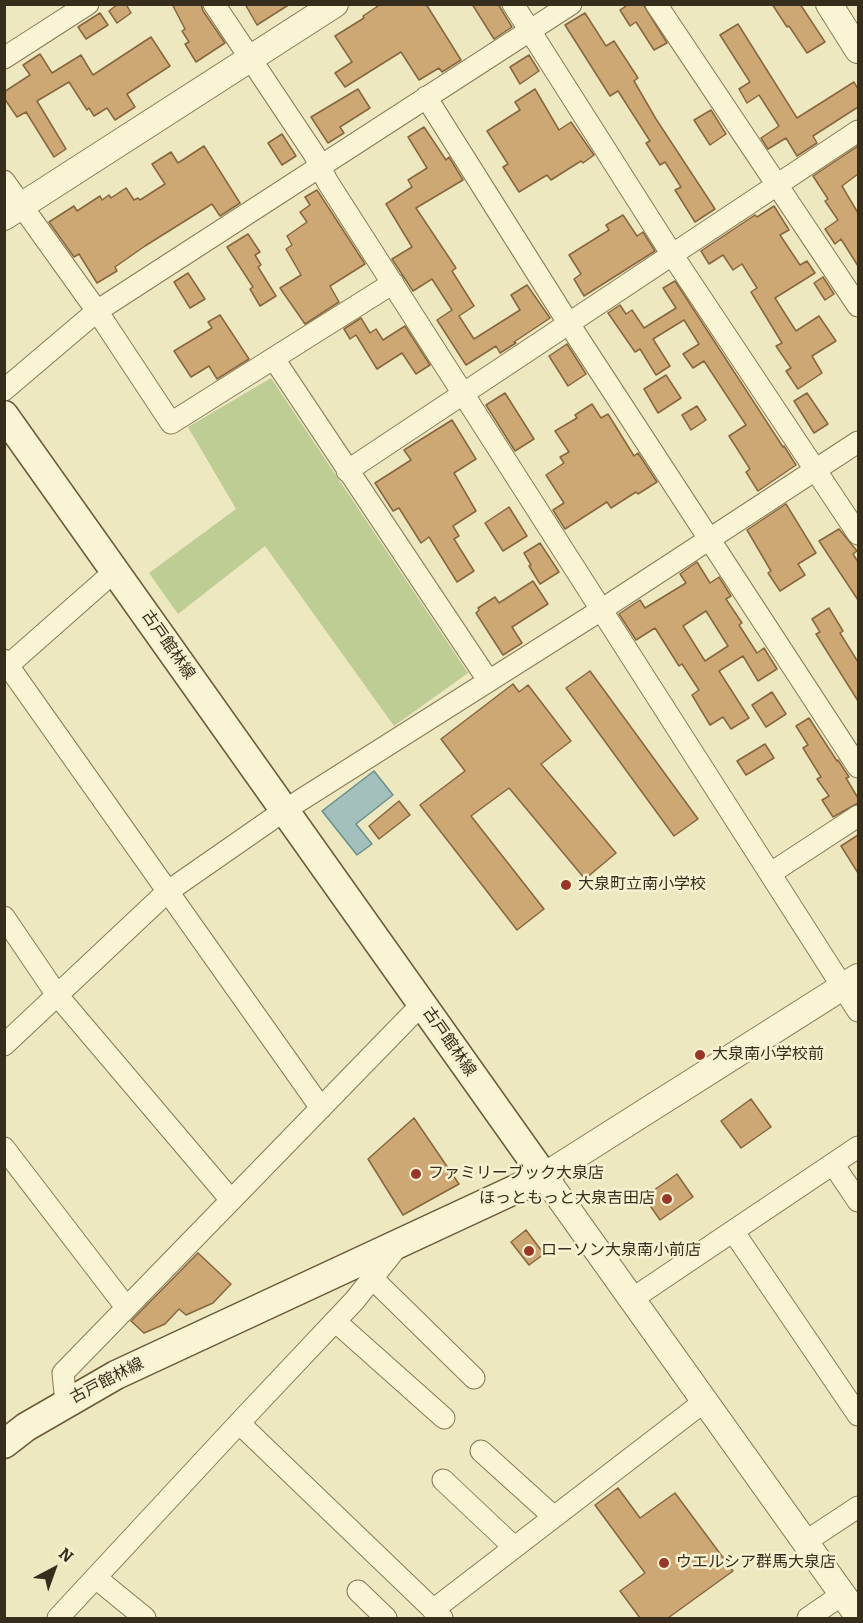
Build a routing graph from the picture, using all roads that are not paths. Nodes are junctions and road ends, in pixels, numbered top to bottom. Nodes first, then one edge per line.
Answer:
1 (88, 4) edge
2 (214, 4) edge
3 (335, 4) edge
4 (513, 4) edge
5 (571, 4) edge
6 (656, 4) edge
7 (829, 4) edge
8 (531, 30) junction
9 (858, 50) edge
10 (4, 58) edge
11 (250, 59) junction
12 (426, 97) junction
13 (858, 131) edge
14 (320, 166) junction
15 (4, 181) edge
16 (777, 184) junction
17 (13, 211) edge
18 (673, 255) junction
19 (393, 283) junction
20 (858, 306) edge
21 (97, 311) junction
22 (568, 324) junction
23 (274, 359) junction
24 (4, 390) edge
25 (463, 395) junction
26 (4, 415) edge
27 (858, 442) edge
28 (817, 470) junction
29 (348, 471) junction
30 (858, 534) edge
31 (710, 538) junction
32 (115, 571) junction
33 (601, 609) junction
34 (6, 665) edge
35 (488, 680) junction
36 (858, 767) edge
37 (285, 810) junction
38 (858, 816) edge
39 (771, 873) junction
40 (167, 892) junction
41 (4, 917) edge
42 (850, 982) edge
43 (57, 995) junction
44 (422, 1004) junction
45 (858, 1011) edge
46 (4, 1045) edge
47 (321, 1108) junction
48 (858, 1147) edge
49 (4, 1148) edge
50 (833, 1164) junction
51 (544, 1176) junction
52 (231, 1200) junction
53 (858, 1202) edge
54 (733, 1231) junction
55 (401, 1242) junction
56 (372, 1278) junction
57 (632, 1299) junction
58 (126, 1307) junction
59 (335, 1321) junction
60 (474, 1378) dead end
61 (705, 1401) junction
62 (66, 1403) junction
63 (858, 1415) edge
64 (444, 1418) dead end
65 (239, 1423) junction
66 (4, 1444) edge
67 (481, 1451) dead end
68 (443, 1480) dead end
69 (858, 1507) edge
70 (554, 1517) junction
71 (806, 1542) junction
72 (514, 1547) junction
73 (96, 1578) junction
74 (358, 1592) dead end
75 (843, 1594) junction
76 (438, 1614) edge
77 (858, 1616) edge
78 (58, 1618) edge
79 (145, 1618) edge
80 (386, 1618) edge
81 (808, 1618) edge

1 - 10 street
2 - 11 street
3 - 11 street
4 - 8 street
5 - 8 street
6 - 16 street
7 - 9 street
8 - 12 street
8 - 18 street
11 - 14 street
11 - 17 street
12 - 14 street
12 - 22 street
13 - 16 street
14 - 19 street
14 - 21 street
15 - 17 street
16 - 18 street
16 - 20 street
17 - 21 street
18 - 22 street
18 - 28 street
19 - 23 street
19 - 25 street
21 - 23 street
21 - 24 street
22 - 25 street
22 - 31 street
23 - 29 street
25 - 29 street
25 - 33 street
26 - 32 main road, 古戸館林線
27 - 28 street
28 - 30 street
28 - 31 street
29 - 35 street
31 - 33 street
31 - 36 street
32 - 34 street
32 - 37 main road, 古戸館林線
33 - 35 street
33 - 39 street
34 - 40 street
35 - 37 street
37 - 40 street
37 - 44 main road, 古戸館林線
38 - 39 street
39 - 42 street
40 - 43 street
40 - 47 street
41 - 43 street
42 - 45 street
42 - 51 street
43 - 46 street
43 - 52 street
44 - 47 street
44 - 51 main road, 古戸館林線
47 - 52 street
48 - 50 street
49 - 58 street
50 - 53 street
50 - 54 street
51 - 55 main road, 古戸館林線
51 - 57 street
52 - 58 street
54 - 57 street
54 - 63 street
55 - 56 street
55 - 62 main road, 古戸館林線
56 - 59 street
56 - 60 street
57 - 61 street
58 - 62 street
59 - 64 street
59 - 65 street
61 - 70 street
61 - 71 street
62 - 66 main road, 古戸館林線
65 - 73 street
65 - 76 street
67 - 70 street
68 - 72 street
69 - 71 street
70 - 72 street
71 - 75 street
72 - 76 street
73 - 78 street
73 - 79 street
74 - 80 street
75 - 77 street
75 - 81 street

